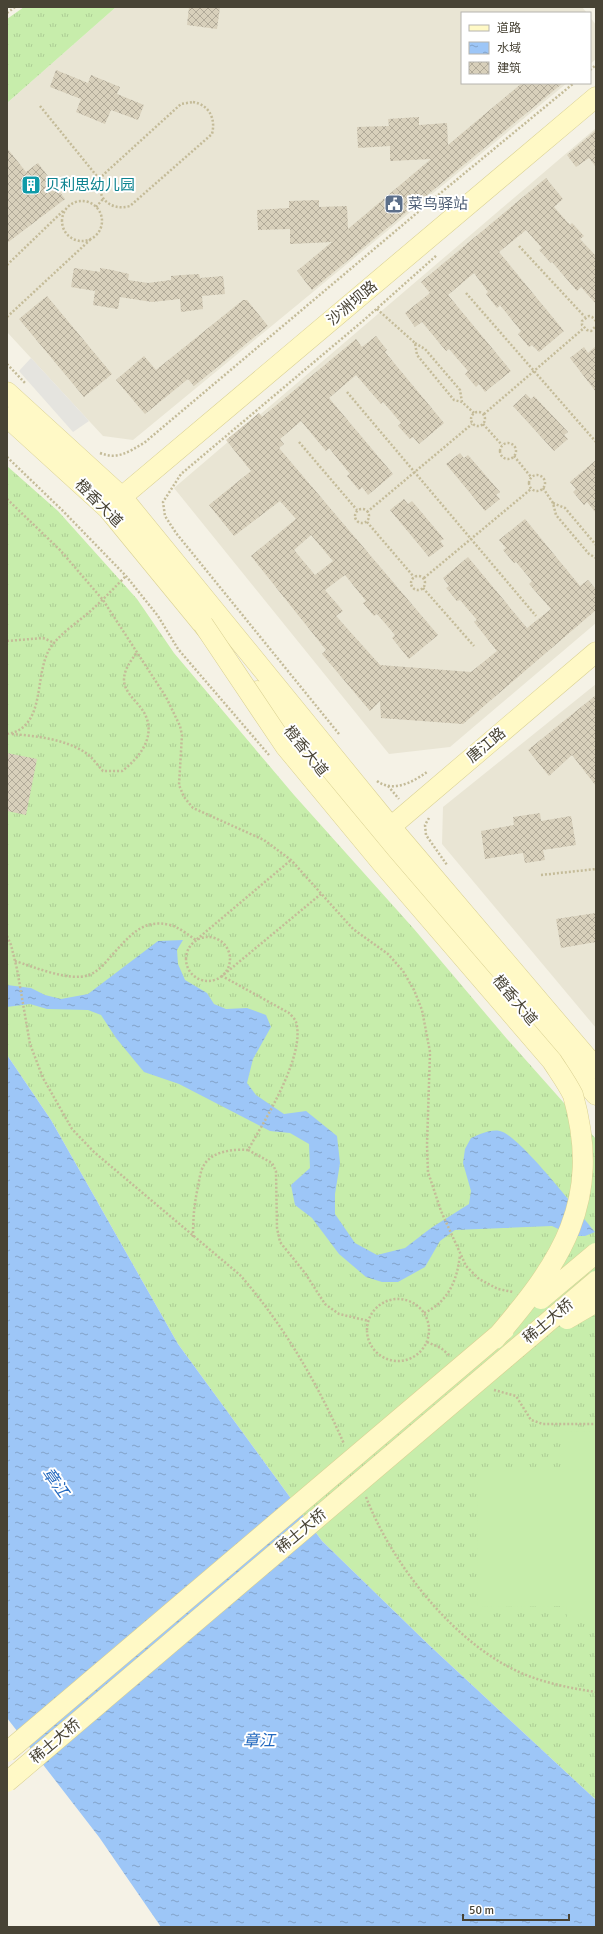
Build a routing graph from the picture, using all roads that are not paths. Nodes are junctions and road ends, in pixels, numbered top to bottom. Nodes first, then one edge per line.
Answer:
1 (596, 97) edge
2 (7, 392) edge
3 (7, 417) edge
4 (115, 503) junction
5 (203, 624) junction
6 (596, 652) edge
7 (384, 833) junction
8 (596, 1068) edge
9 (596, 1096) edge
10 (596, 1253) edge
11 (596, 1281) edge
12 (596, 1302) edge
13 (495, 1339) junction
14 (508, 1356) junction
15 (7, 1752) edge
16 (7, 1782) edge

1 - 4 main road, 沙洲坝路
2 - 4 main road, 橙香大道
3 - 4 main road, 橙香大道
4 - 5 main road, 橙香大道
4 - 7 main road, 橙香大道
5 - 7 main road, 橙香大道
5 - 13 main road, bridge
6 - 7 main road, 唐江路
7 - 8 main road, 橙香大道
7 - 9 main road, 橙香大道
10 - 13 main road, 稀土大桥, bridge
11 - 14 main road, 稀土大桥, bridge
12 - 14 main road, bridge
13 - 15 main road, 稀土大桥, bridge
14 - 16 main road, 稀土大桥, bridge

